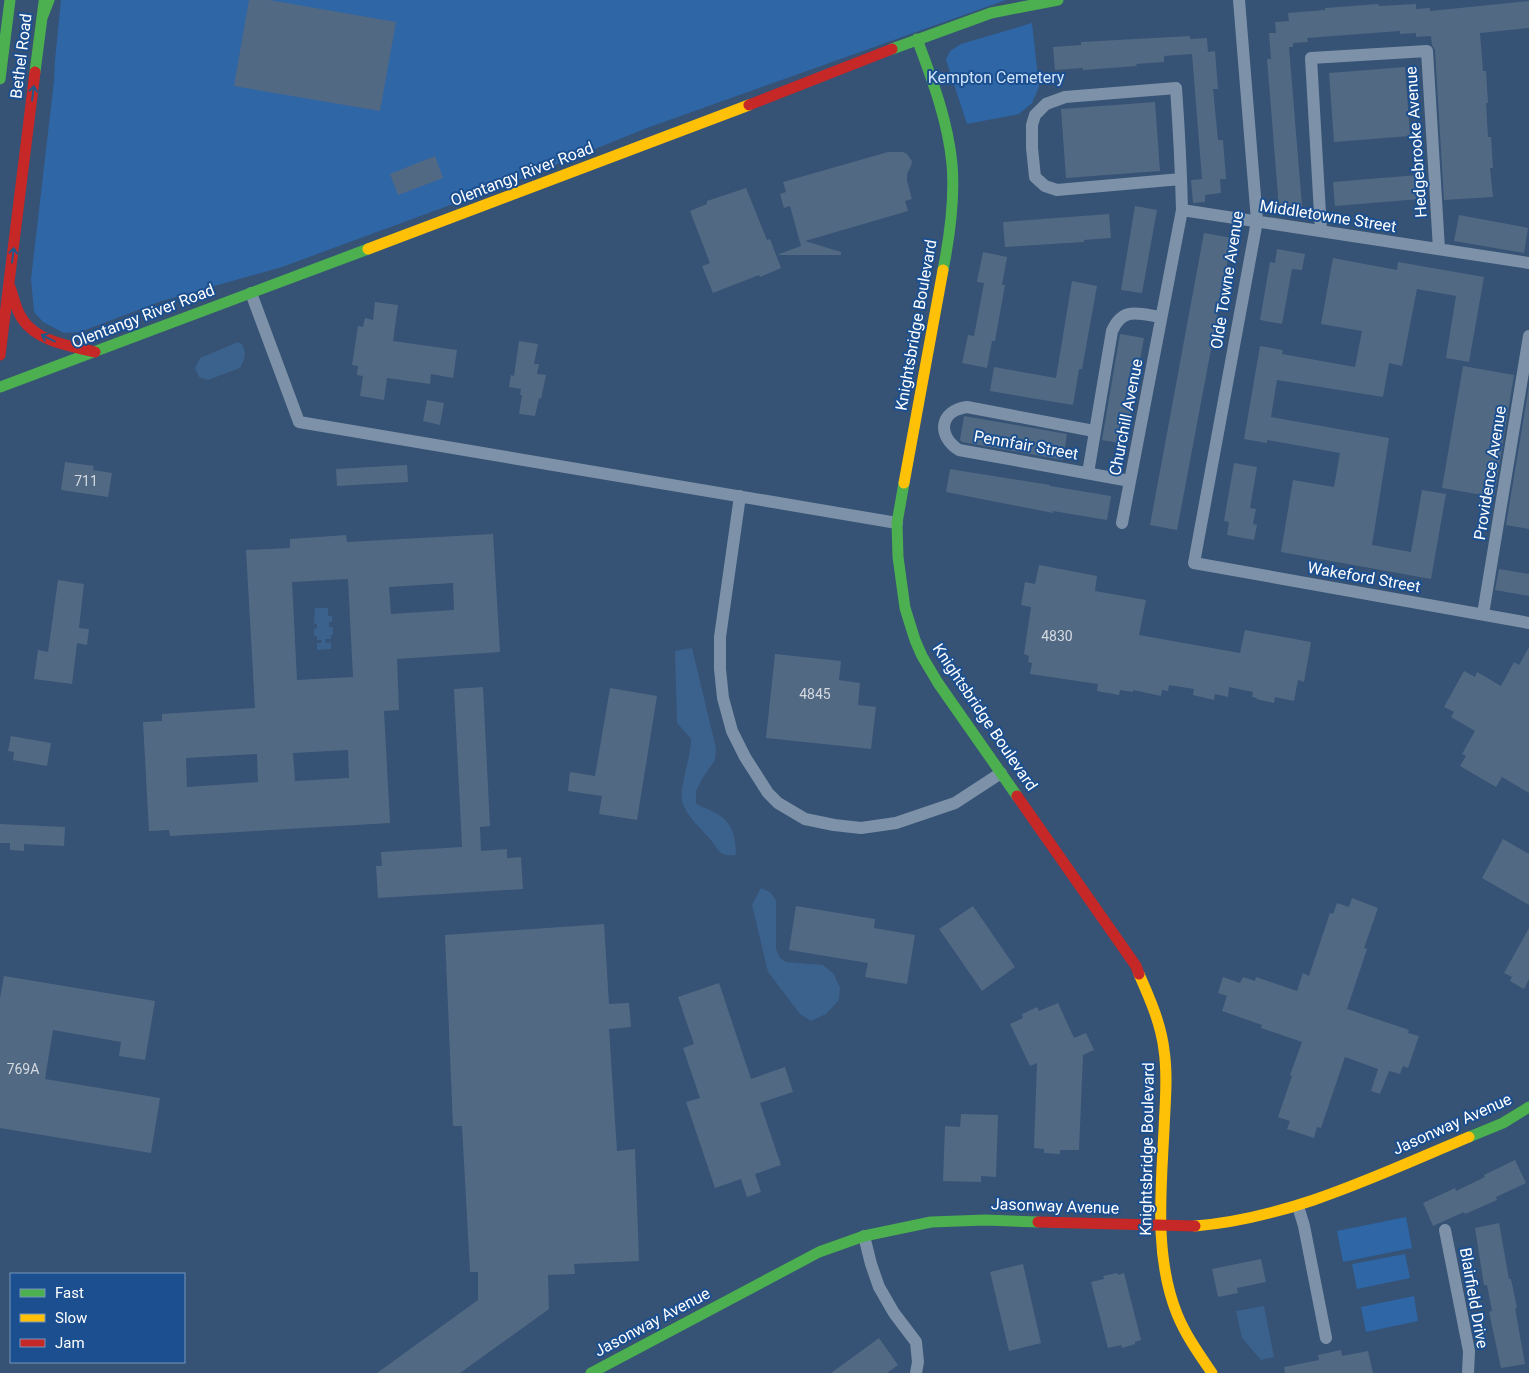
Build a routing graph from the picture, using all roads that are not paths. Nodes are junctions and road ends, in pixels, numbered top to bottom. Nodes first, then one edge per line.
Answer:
1 (10, 0) edge
2 (45, 0) edge
3 (49, 0) edge
4 (1058, 0) edge
5 (1240, 0) edge
6 (42, 18) junction
7 (917, 39) junction
8 (0, 79) edge
9 (1181, 178) junction
10 (1182, 210) junction
11 (1257, 221) junction
12 (1321, 231) junction
13 (1439, 249) junction
14 (1529, 263) edge
15 (9, 284) junction
16 (251, 293) junction
17 (1161, 317) junction
18 (1529, 336) edge
19 (95, 352) junction
20 (0, 355) edge
21 (0, 387) edge
22 (1094, 431) junction
23 (1088, 473) junction
24 (1130, 481) junction
25 (740, 496) junction
26 (897, 523) junction
27 (1122, 523) dead end
28 (1194, 563) joint
29 (1482, 614) junction
30 (1529, 623) edge
31 (1001, 773) junction
32 (1529, 1107) edge
33 (1298, 1206) junction
34 (1160, 1226) junction
35 (1445, 1230) dead end
36 (864, 1236) junction
37 (1326, 1338) dead end
38 (591, 1373) edge
39 (916, 1373) edge
40 (1212, 1373) edge
41 (1468, 1373) edge

1 - 8 main road, Bethel Road
2 - 6 main road, Bethel Road
3 - 6 main road
4 - 7 main road, Olentangy River Road
5 - 11 street, Olde Towne Avenue
15 -> 6 main road, Bethel Road
7 - 16 main road, Olentangy River Road
7 - 26 main road, Knightsbridge Boulevard
9 - 9 street, Churchill Avenue
9 - 10 street, Churchill Avenue
10 - 11 street, Middletowne Street
10 - 17 street, Churchill Avenue
11 - 12 street, Middletowne Street
11 - 28 street, Olde Towne Avenue
12 - 13 street, Middletowne Street
12 - 13 street, Hedgebrooke Avenue
13 - 14 street, Middletowne Street
19 -> 15 main road
15 - 20 main road, Bethel Road
16 - 19 main road, Olentangy River Road
16 - 25 street
17 - 22 street, Churchill Avenue
17 - 24 street, Churchill Avenue
18 - 29 street, Providence Avenue
19 - 21 main road, Olentangy River Road
22 - 23 street, Churchill Avenue
22 - 23 street, Pennfair Street
23 - 24 street, Pennfair Street
24 - 27 street, Churchill Avenue
25 - 26 street
25 - 31 street
26 - 31 main road, Knightsbridge Boulevard
28 - 29 street, Wakeford Street
29 - 30 street, Wakeford Street
31 - 34 main road, Knightsbridge Boulevard
32 - 33 main road, Jasonway Avenue
33 - 34 main road, Jasonway Avenue
33 - 37 street
34 - 36 main road, Jasonway Avenue
34 - 40 main road, Knightsbridge Boulevard
35 - 41 street, Blairfield Drive
36 - 38 main road, Jasonway Avenue
36 - 39 street

